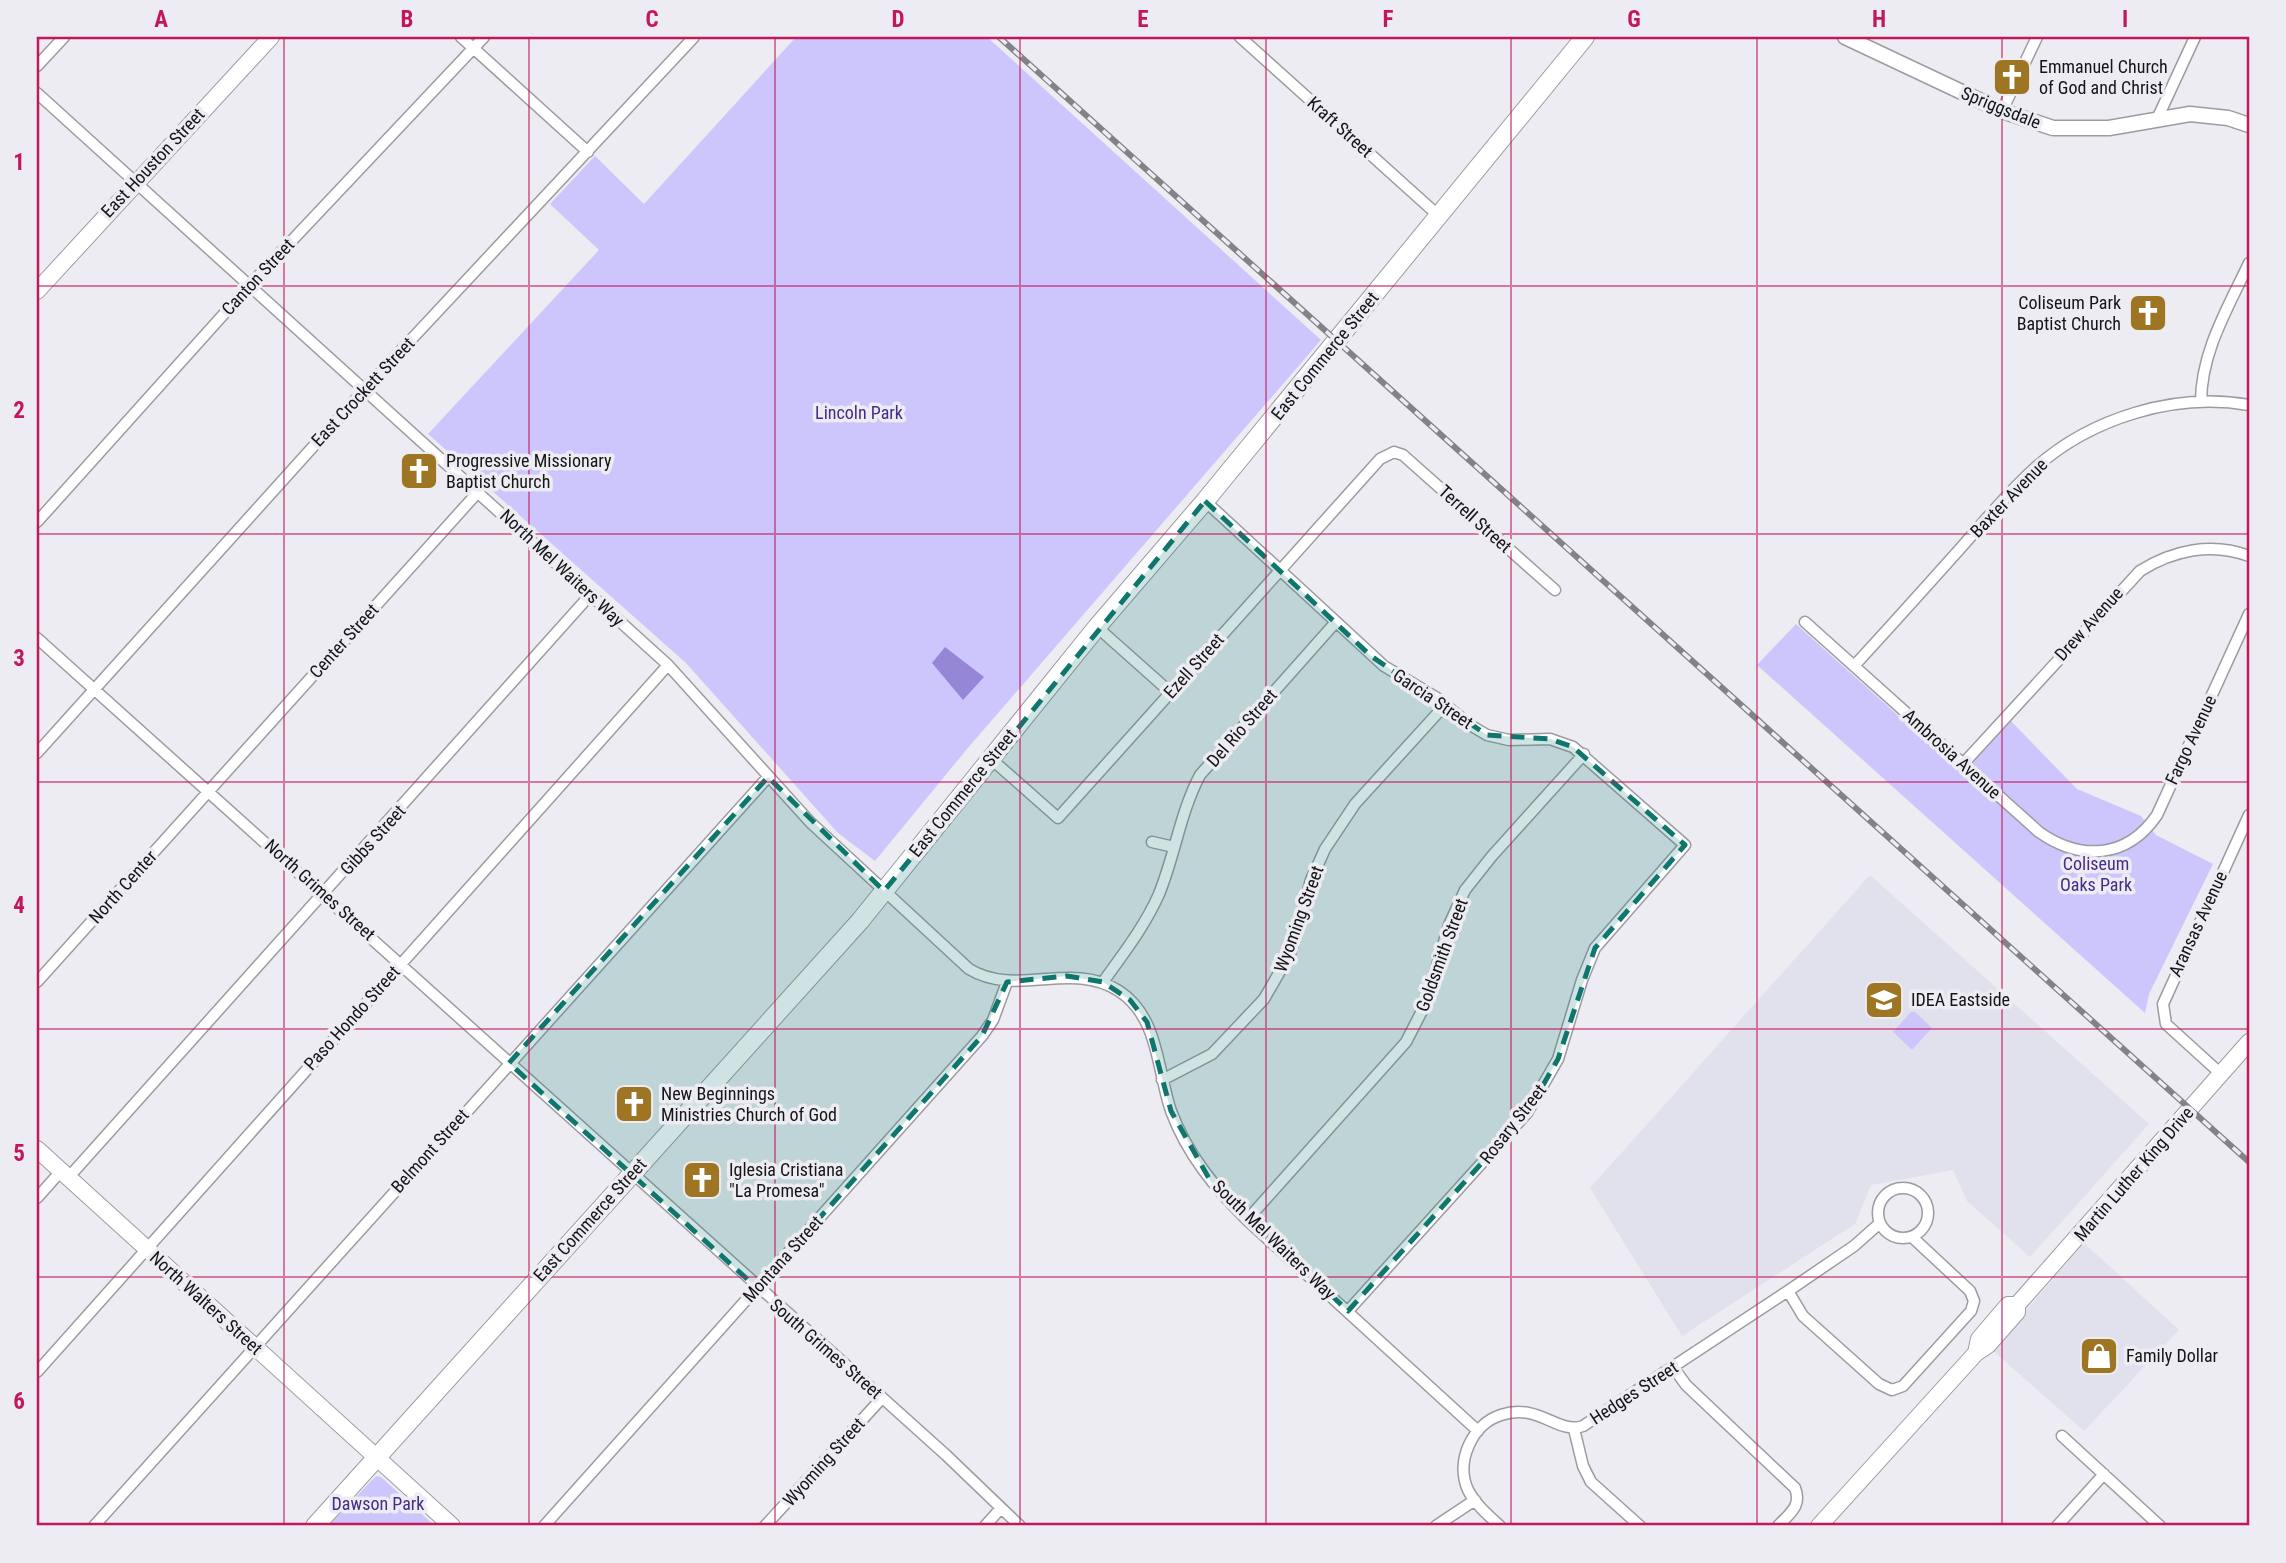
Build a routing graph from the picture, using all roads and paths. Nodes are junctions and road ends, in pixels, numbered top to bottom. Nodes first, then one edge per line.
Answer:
1 (64, 37) edge
2 (271, 37) edge
3 (461, 37) edge
4 (484, 37) edge
5 (694, 37) edge
6 (1240, 37) edge
7 (1586, 37) edge
8 (1846, 37) edge
9 (2037, 37) edge
10 (2195, 37) edge
11 (474, 48) junction
12 (37, 66) edge
13 (37, 93) edge
14 (2002, 111) junction
15 (2158, 117) junction
16 (2249, 125) edge
17 (588, 152) junction
18 (135, 182) junction
19 (1440, 216) junction
20 (2249, 263) edge
21 (249, 286) junction
22 (37, 291) edge
23 (365, 389) junction
24 (2201, 402) junction
25 (2249, 405) edge
26 (1394, 452) joint
27 (479, 491) junction
28 (1205, 501) junction
29 (37, 522) edge
30 (2249, 556) edge
31 (1281, 570) junction
32 (1555, 590) dead end
33 (592, 594) junction
34 (2249, 614) edge
35 (1805, 622) dead end
36 (1335, 623) junction
37 (1097, 627) junction
38 (37, 638) edge
39 (668, 665) junction
40 (1854, 666) junction
41 (94, 689) junction
42 (1170, 692) junction
43 (1446, 705) junction
44 (37, 753) edge
45 (1584, 754) junction
46 (990, 758) junction
47 (1963, 764) junction
48 (768, 776) junction
49 (210, 791) junction
50 (2249, 815) edge
51 (1152, 842) dead end
52 (1685, 845) joint
53 (1174, 847) junction
54 (2115, 850) joint
55 (884, 891) junction
56 (324, 895) junction
57 (401, 963) junction
58 (37, 982) edge
59 (1007, 982) junction
60 (1103, 982) junction
61 (2249, 1042) edge
62 (509, 1063) junction
63 (2221, 1074) junction
64 (1162, 1080) junction
65 (37, 1149) edge
66 (65, 1174) junction
67 (631, 1174) junction
68 (37, 1198) edge
69 (1247, 1220) junction
70 (1880, 1223) junction
71 (1912, 1237) junction
72 (146, 1248) junction
73 (757, 1288) junction
74 (1788, 1291) junction
75 (1348, 1311) junction
76 (254, 1347) junction
77 (1673, 1367) junction
78 (37, 1372) edge
79 (882, 1398) junction
80 (1574, 1429) junction
81 (1478, 1430) junction
82 (2062, 1436) dead end
83 (376, 1457) junction
84 (2104, 1474) junction
85 (1475, 1500) junction
86 (1001, 1508) junction
87 (94, 1526) edge
88 (314, 1526) edge
89 (452, 1526) edge
90 (544, 1526) edge
91 (765, 1526) edge
92 (985, 1526) edge
93 (1020, 1526) edge
94 (1436, 1526) edge
95 (1500, 1526) edge
96 (1640, 1526) edge
97 (1778, 1526) edge
98 (1819, 1526) edge
99 (2057, 1526) edge
100 (2160, 1526) edge

1 - 12 street
2 - 18 main road, East Houston Street
3 - 11 street
4 - 11 street, Canton Street
5 - 17 street, East Crockett Street
6 - 19 street, Kraft Street
7 - 19 main road, East Commerce Street
8 - 14 street, Spriggsdale
9 - 14 street
10 - 15 street
11 - 17 street
11 - 21 street, Canton Street
13 - 18 street, North Mel Waiters Way
14 - 15 street, Spriggsdale
15 - 16 street, Spriggsdale
17 - 23 street, East Crockett Street
18 - 21 street, North Mel Waiters Way
18 - 22 main road, East Houston Street
19 - 28 main road, East Commerce Street
20 - 24 street
21 - 23 street, North Mel Waiters Way
21 - 29 street, Canton Street
23 - 27 street, North Mel Waiters Way
23 - 41 street, East Crockett Street
24 - 25 street, Baxter Avenue
24 - 40 street, Baxter Avenue
26 - 31 street, Ezell Street
26 - 32 street, Terrell Street
27 - 33 street, North Mel Waiters Way
27 - 49 street, Center Street
28 - 31 street, Garcia Street
28 - 37 main road, East Commerce Street
30 - 47 street, Drew Avenue
31 - 36 street, Garcia Street
31 - 42 street, Ezell Street
33 - 39 street, North Mel Waiters Way
33 - 56 street, Gibbs Street
34 - 54 street, Fargo Avenue
35 - 40 street, Ambrosia Avenue
36 - 43 street, Garcia Street
36 - 53 street, Del Rio Street
37 - 42 street
37 - 46 main road, East Commerce Street
38 - 41 street, North Grimes Street
39 - 48 street, North Mel Waiters Way
39 - 57 street, Paso Hondo Street
40 - 47 street, Ambrosia Avenue
41 - 44 street, East Crockett Street
41 - 49 street, North Grimes Street
42 - 46 street, Ezell Street
43 - 45 street, Garcia Street
43 - 64 street, Wyoming Street
45 - 52 street, Garcia Street
45 - 69 street, Goldsmith Street
46 - 55 main road, East Commerce Street
47 - 54 street, Ambrosia Avenue
48 - 55 street, North Mel Waiters Way
48 - 62 street, Belmont Street
49 - 56 street, North Grimes Street
49 - 58 street, North Center
50 - 63 street, Aransas Avenue
51 - 53 street
52 - 75 street, Rosary Street
53 - 60 street, Del Rio Street
55 - 59 street, South Mel Waiters Way
55 - 67 main road, East Commerce Street
56 - 57 street, North Grimes Street
56 - 66 street, Gibbs Street
57 - 62 street, North Grimes Street
57 - 72 street, Paso Hondo Street
59 - 60 street, South Mel Waiters Way
59 - 73 street, Montana Street
60 - 64 street, South Mel Waiters Way
61 - 63 main road, Martin Luther King Drive
62 - 67 street, North Grimes Street
62 - 76 street, Belmont Street
63 - 98 main road, Martin Luther King Drive
64 - 69 street, South Mel Waiters Way
65 - 66 main road, North Walters Street
66 - 68 street, Gibbs Street
66 - 72 main road, North Walters Street
67 - 73 street, South Grimes Street
67 - 83 main road, East Commerce Street
69 - 75 street, South Mel Waiters Way
70 - 71 street
70 - 71 street, Hedges Street
70 - 74 street, Hedges Street
71 - 74 street
72 - 76 main road, North Walters Street
72 - 78 street, Paso Hondo Street
73 - 79 street, South Grimes Street
73 - 90 street, Montana Street
74 - 77 street, Hedges Street
75 - 81 street, South Mel Waiters Way
76 - 83 main road, North Walters Street
76 - 87 street, Belmont Street
77 - 80 street, Hedges Street
77 - 97 street
79 - 86 street, South Grimes Street
79 - 91 street, Wyoming Street
80 - 81 street, Hedges Street
80 - 96 street
81 - 85 street
82 - 84 street
83 - 88 main road, East Commerce Street
83 - 89 main road, North Walters Street
84 - 99 street
84 - 100 street
85 - 94 street
85 - 95 street
86 - 92 street
86 - 93 street, South Grimes Street

